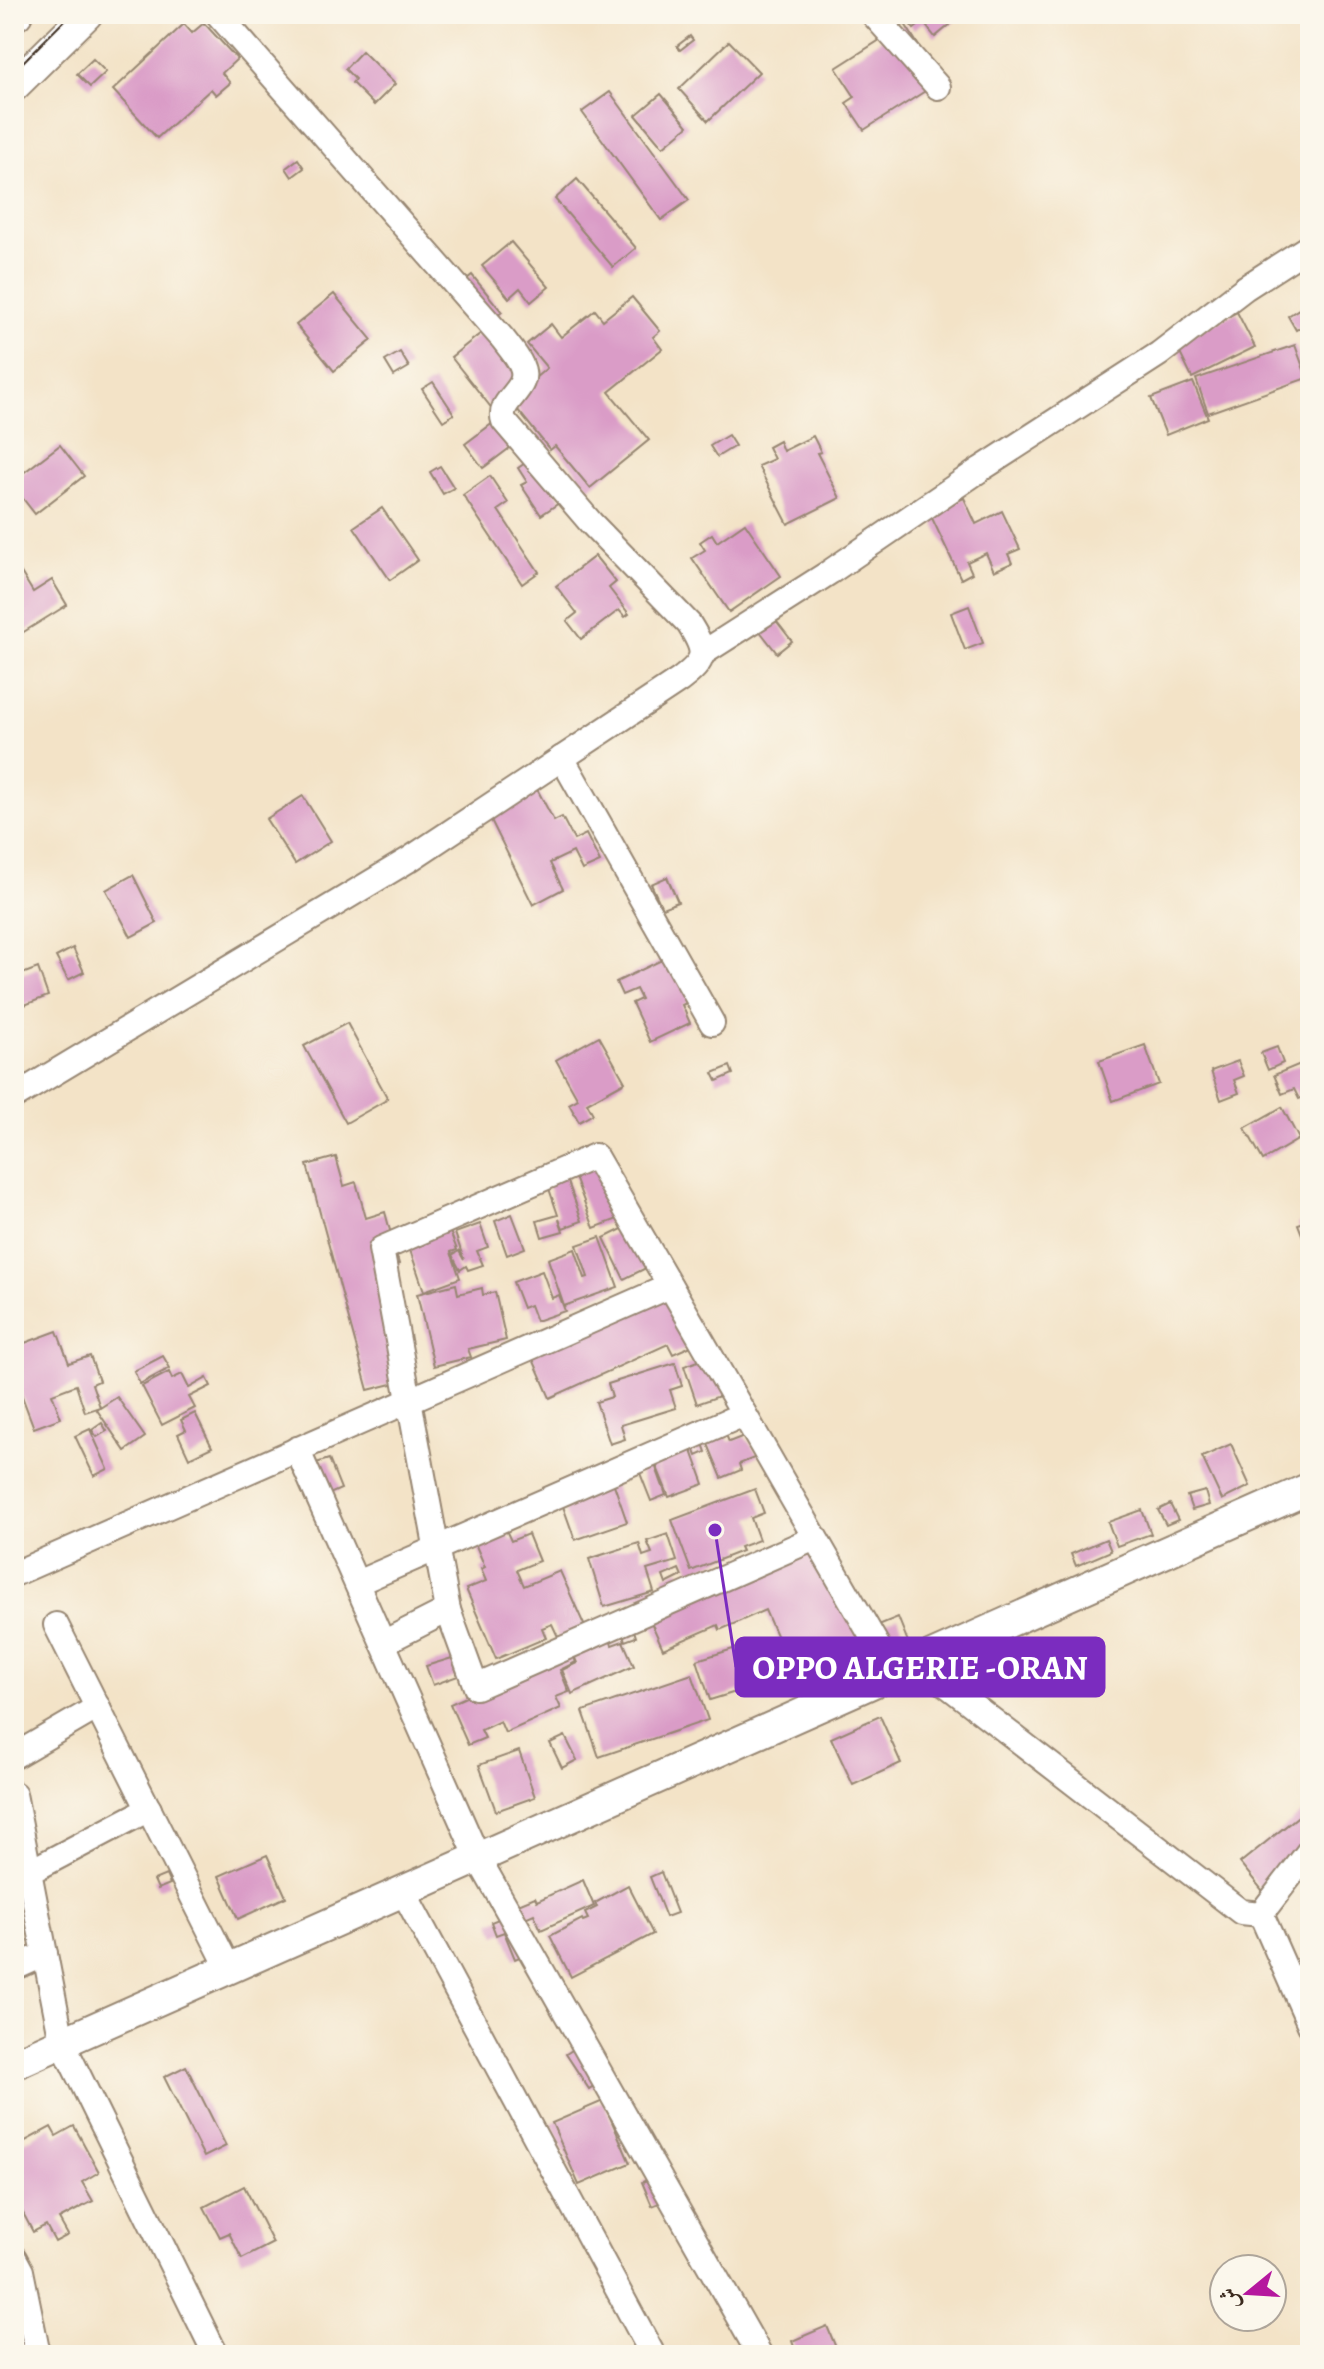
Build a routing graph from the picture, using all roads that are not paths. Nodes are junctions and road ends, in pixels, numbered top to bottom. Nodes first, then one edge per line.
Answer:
1 (87, 14) edge
2 (218, 14) edge
3 (873, 14) edge
4 (14, 86) edge
5 (938, 87) dead end
6 (1310, 246) edge
7 (703, 653) junction
8 (562, 758) junction
9 (712, 1023) dead end
10 (14, 1097) edge
11 (670, 1286) junction
12 (409, 1400) junction
13 (744, 1414) junction
14 (297, 1449) junction
15 (1310, 1488) edge
16 (815, 1538) junction
17 (437, 1548) junction
18 (14, 1574) edge
19 (357, 1583) junction
20 (448, 1610) junction
21 (56, 1625) dead end
22 (383, 1643) junction
23 (905, 1668) junction
24 (98, 1707) junction
25 (14, 1756) edge
26 (14, 1794) edge
27 (149, 1809) junction
28 (1310, 1850) edge
29 (478, 1858) junction
30 (29, 1872) junction
31 (403, 1891) junction
32 (1261, 1914) junction
33 (45, 1954) junction
34 (228, 1967) junction
35 (14, 1968) edge
36 (1310, 2025) edge
37 (62, 2042) junction
38 (14, 2064) edge
39 (14, 2258) edge
40 (38, 2355) edge
41 (216, 2355) edge
42 (653, 2355) edge
43 (760, 2355) edge

1 - 4 main road
2 - 7 street
3 - 5 street
6 - 7 street
7 - 8 street
8 - 9 street
8 - 10 street
11 - 12 street
11 - 12 street
11 - 13 street
12 - 14 street
12 - 17 street
13 - 16 street
13 - 17 street
14 - 18 street
14 - 19 street
15 - 23 main road
16 - 20 street
16 - 23 street
17 - 19 street
17 - 20 street
19 - 22 street
20 - 22 street
21 - 24 street
22 - 29 street
23 - 29 main road
23 - 32 street
24 - 25 street
24 - 27 street
26 - 30 street
27 - 30 street
27 - 34 street
28 - 32 street
29 - 31 main road
29 - 43 street
30 - 33 street
31 - 34 main road
31 - 42 street
32 - 36 street
33 - 35 street
33 - 37 street
34 - 37 main road
37 - 38 main road
37 - 41 street
39 - 40 street

